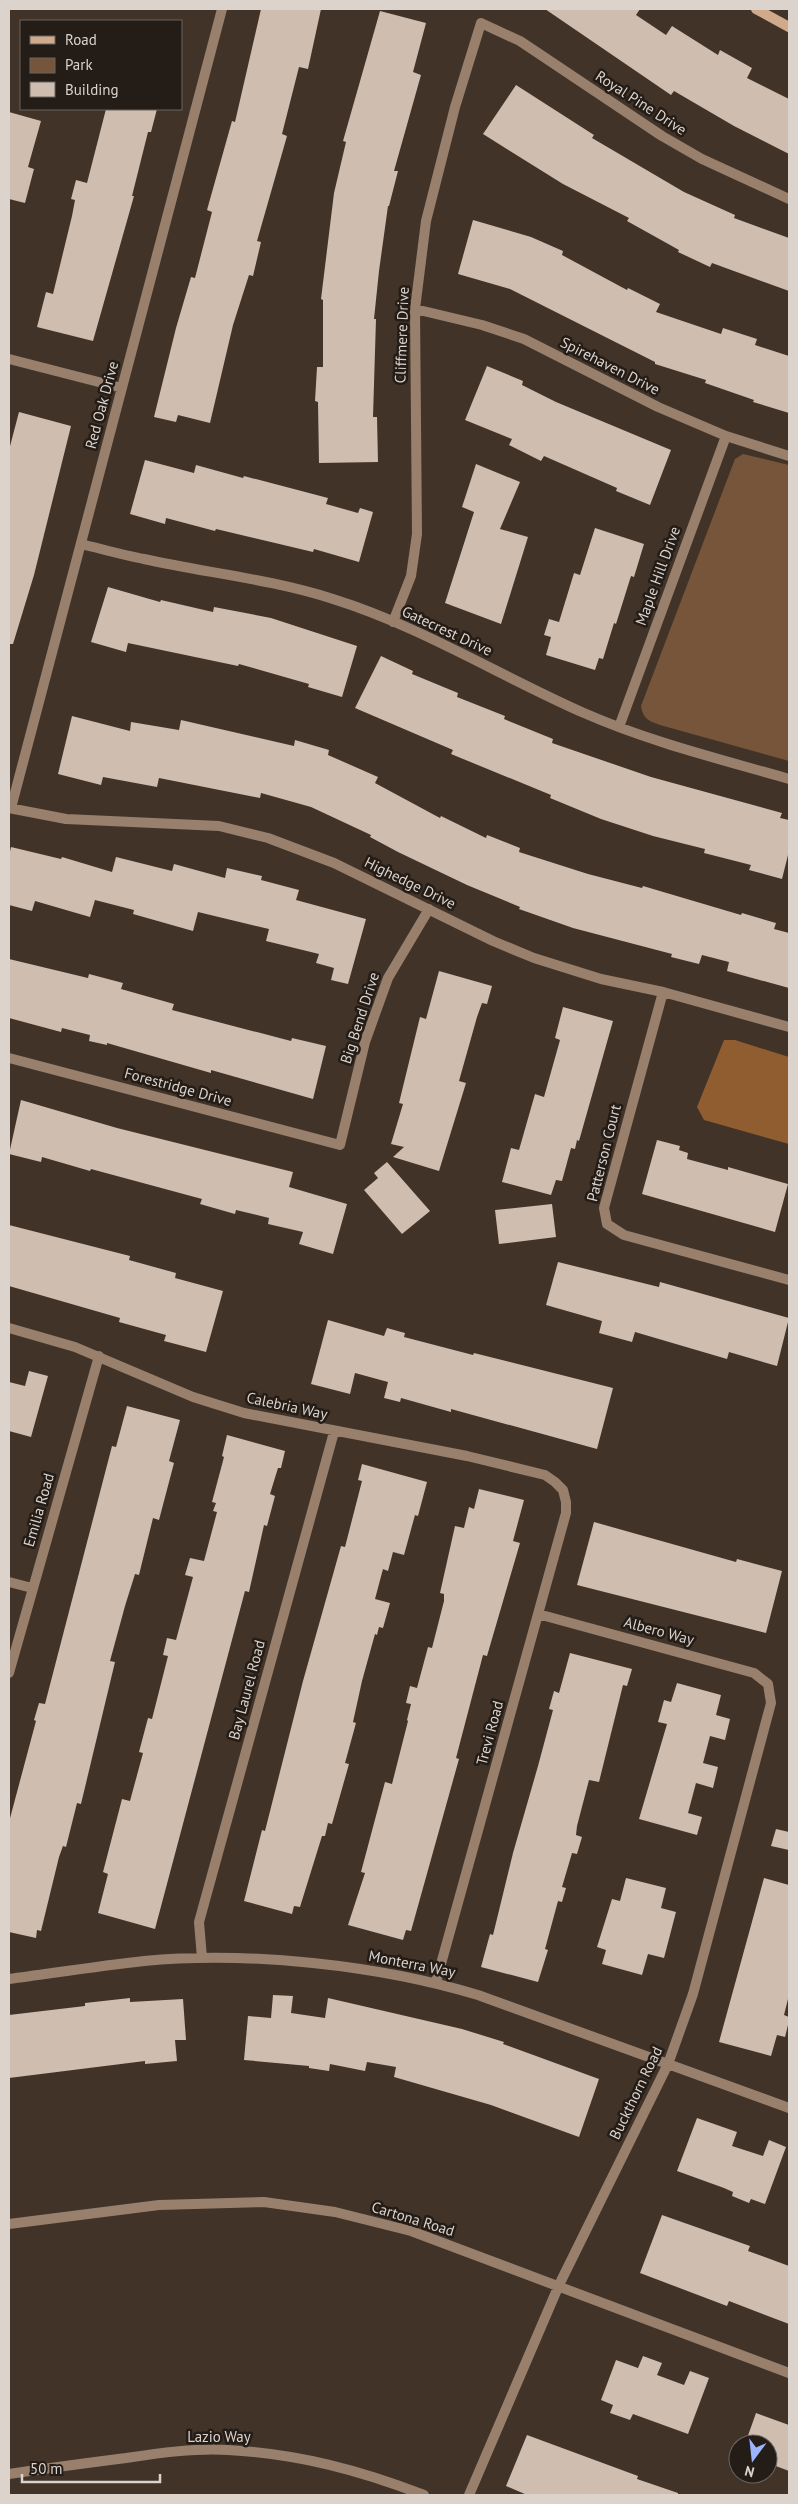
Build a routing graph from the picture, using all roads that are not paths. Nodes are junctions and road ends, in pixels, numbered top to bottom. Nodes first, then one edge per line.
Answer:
1 (222, 9) edge
2 (756, 9) edge
3 (481, 23) joint
4 (789, 27) edge
5 (789, 199) edge
6 (415, 309) junction
7 (9, 358) edge
8 (122, 388) junction
9 (726, 436) junction
10 (789, 456) edge
11 (81, 544) junction
12 (393, 622) junction
13 (619, 727) junction
14 (789, 779) edge
15 (10, 808) edge
16 (429, 909) junction
17 (663, 992) junction
18 (789, 1027) edge
19 (9, 1058) edge
20 (340, 1145) joint
21 (789, 1280) edge
22 (9, 1328) edge
23 (99, 1356) junction
24 (334, 1432) junction
25 (563, 1490) joint
26 (9, 1582) edge
27 (32, 1588) junction
28 (538, 1614) junction
29 (9, 1673) edge
30 (768, 1684) joint
31 (202, 1958) junction
32 (9, 1979) edge
33 (436, 1982) junction
34 (668, 2064) junction
35 (789, 2108) edge
36 (9, 2224) edge
37 (559, 2286) junction
38 (789, 2373) edge
39 (9, 2474) edge
40 (424, 2495) edge
41 (469, 2495) edge

1 - 8 street, Red Oak Drive
2 - 4 street
3 - 5 street, Royal Pine Drive
3 - 6 street, Cliffmere Drive
6 - 9 street, Spirehaven Drive
6 - 12 street, Cliffmere Drive
7 - 8 street
8 - 11 street, Red Oak Drive
9 - 10 street, Spirehaven Drive
9 - 13 street, Maple Hill Drive
11 - 12 street, Gatecrest Drive
11 - 15 street, Red Oak Drive
12 - 13 street, Gatecrest Drive
13 - 14 street, Gatecrest Drive
15 - 16 street, Highedge Drive
16 - 17 street, Highedge Drive
16 - 20 street, Big Bend Drive
17 - 18 street, Highedge Drive
17 - 21 street, Patterson Court
19 - 20 street, Forestridge Drive
22 - 23 street, Calebria Way
23 - 24 street, Calebria Way
23 - 27 street, Emilia Road
24 - 25 street, Calebria Way
24 - 31 street, Bay Laurel Road
25 - 28 street, Trevi Road
26 - 27 street
27 - 29 street, Emilia Road
28 - 30 street, Albero Way
28 - 33 street, Trevi Road
30 - 34 street, Buckthorn Road
31 - 32 street, Monterra Way
31 - 33 street, Monterra Way
33 - 34 street, Monterra Way
34 - 35 street, Monterra Way
34 - 37 street, Buckthorn Road
36 - 37 street, Cartona Road
37 - 38 street, Cartona Road
37 - 41 street, Buckthorn Road
39 - 40 street, Lazio Way

